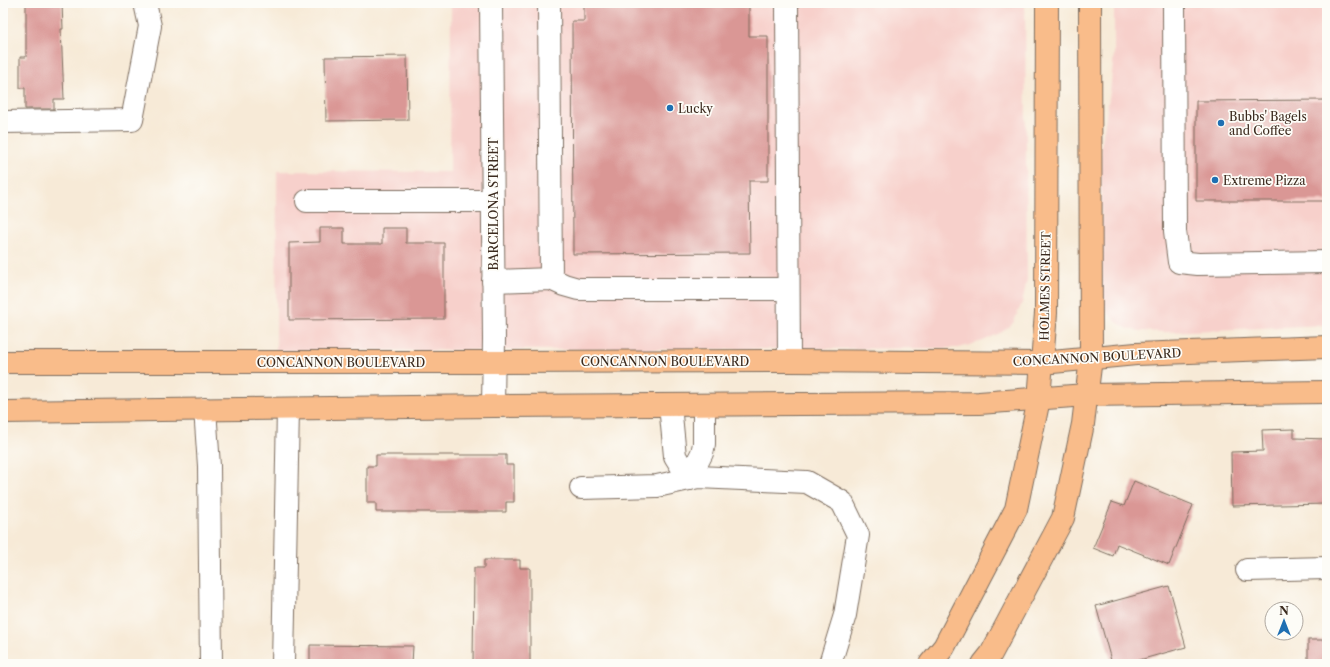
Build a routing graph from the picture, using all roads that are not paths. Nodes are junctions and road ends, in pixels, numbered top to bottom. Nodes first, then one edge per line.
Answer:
1 (145, 3) edge
2 (491, 3) edge
3 (549, 3) edge
4 (787, 3) edge
5 (1047, 3) edge
6 (1090, 3) edge
7 (1174, 3) edge
8 (3, 122) edge
9 (307, 201) dead end
10 (493, 201) junction
11 (1327, 262) edge
12 (551, 279) junction
13 (493, 281) junction
14 (788, 289) junction
15 (1327, 347) edge
16 (1091, 358) junction
17 (789, 361) junction
18 (3, 362) edge
19 (494, 362) junction
20 (1042, 363) junction
21 (1327, 392) edge
22 (1086, 395) junction
23 (1039, 399) junction
24 (670, 405) junction
25 (704, 405) junction
26 (493, 406) junction
27 (205, 409) junction
28 (288, 409) junction
29 (3, 412) edge
30 (689, 479) junction
31 (581, 488) dead end
32 (1327, 568) edge
33 (1247, 570) dead end
34 (211, 664) edge
35 (283, 664) edge
36 (830, 664) edge
37 (930, 664) edge
38 (983, 664) edge

1 - 8 street
2 - 10 street, BARCELONA STREET
3 - 12 street
4 - 14 street
5 - 20 main road, HOLMES STREET
6 - 16 main road
7 - 11 street
9 - 10 street
10 - 13 street, BARCELONA STREET
12 - 13 street
12 - 14 street
13 - 19 street, BARCELONA STREET
14 - 17 street
15 - 16 main road, CONCANNON BOULEVARD
16 - 20 main road, CONCANNON BOULEVARD
16 - 22 main road
17 - 19 main road, CONCANNON BOULEVARD
17 - 20 main road, CONCANNON BOULEVARD
18 - 19 main road, CONCANNON BOULEVARD
19 - 26 street, BARCELONA STREET
20 - 23 main road, HOLMES STREET
21 - 22 main road
22 - 23 main road
22 - 38 main road
23 - 25 main road
23 - 37 main road, HOLMES STREET
24 - 25 main road
24 - 26 main road
24 - 30 street
25 - 30 street
26 - 28 main road
27 - 28 main road
27 - 29 main road
27 - 34 street
28 - 35 street
30 - 31 street
30 - 36 street
32 - 33 street

